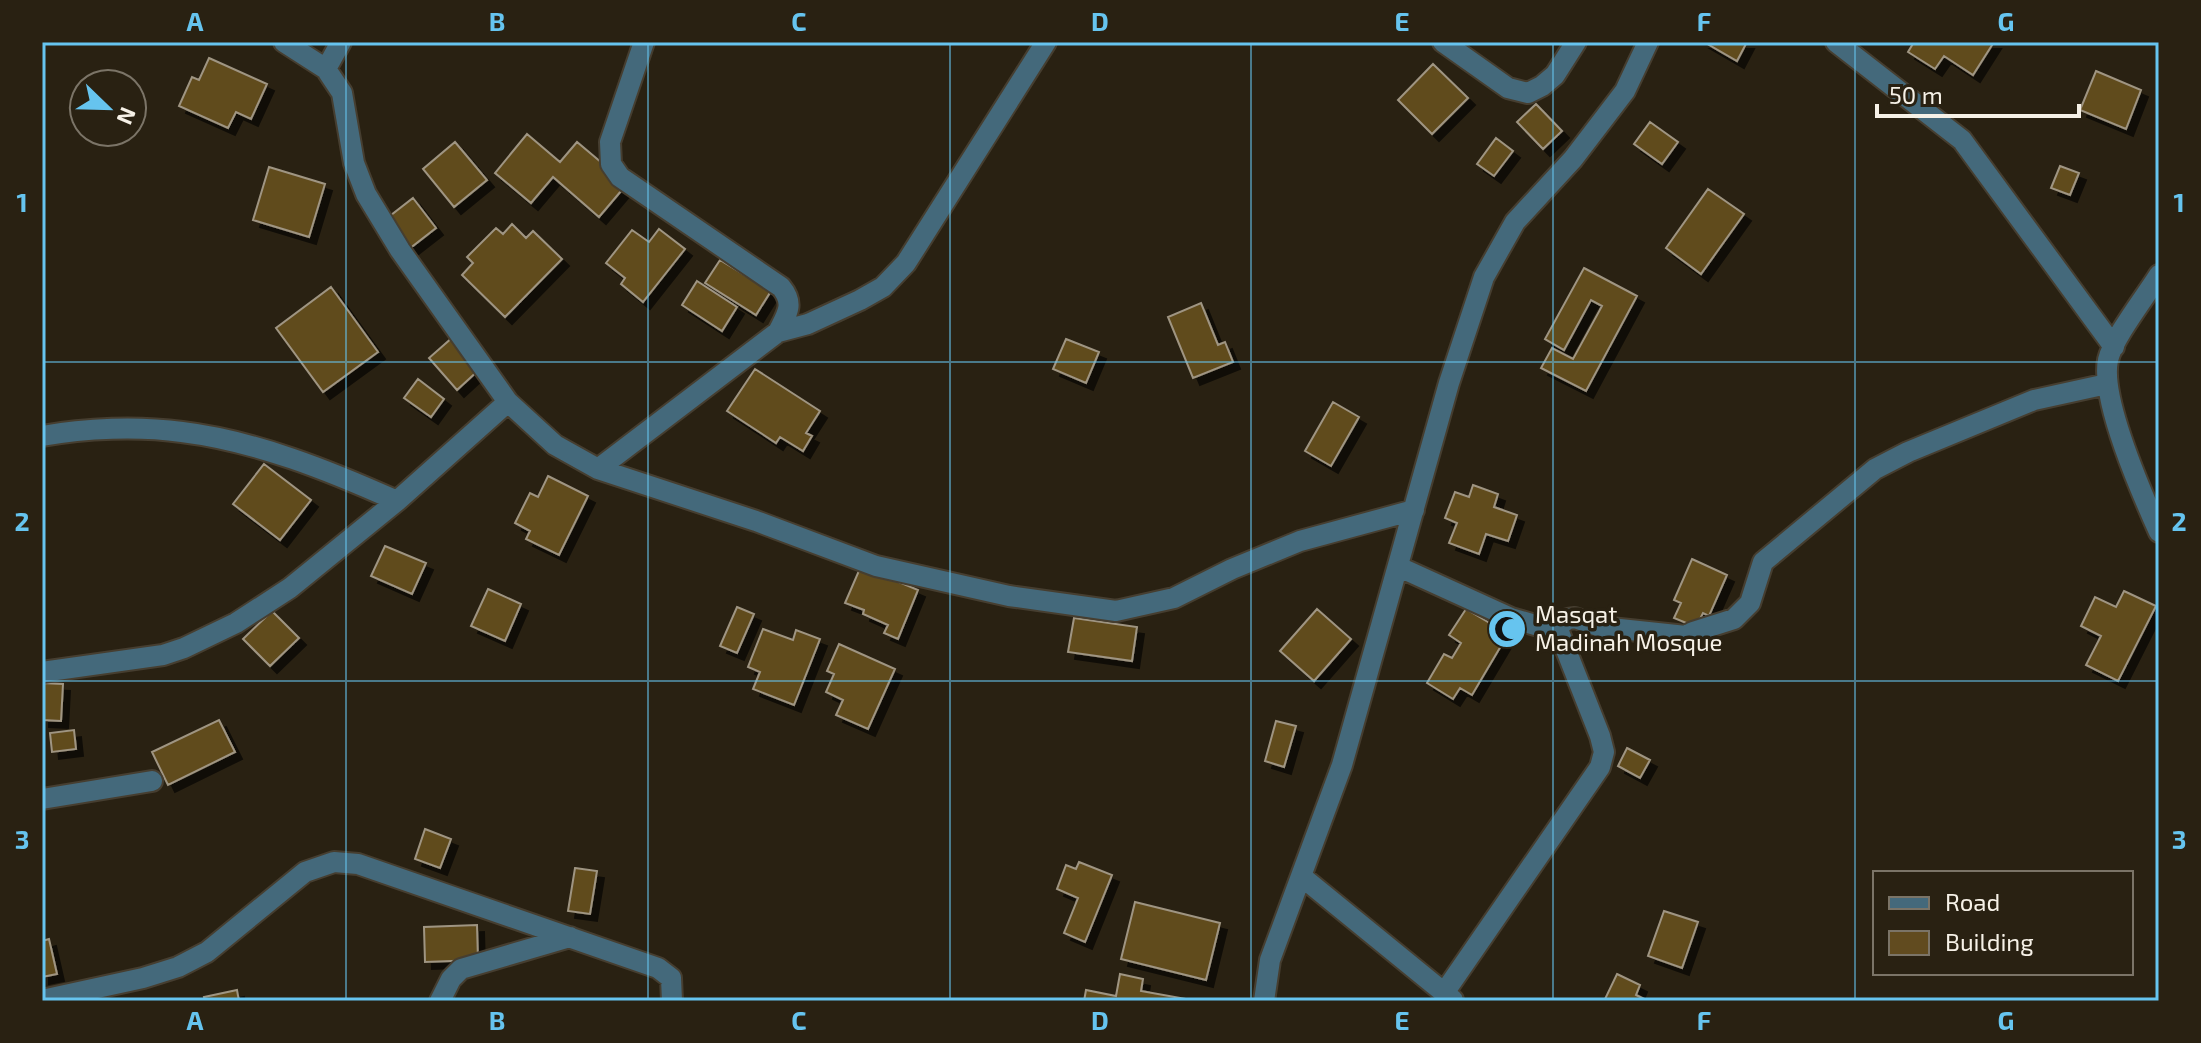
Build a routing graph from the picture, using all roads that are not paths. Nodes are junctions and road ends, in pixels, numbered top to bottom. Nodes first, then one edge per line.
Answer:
1 (284, 42) edge
2 (341, 42) edge
3 (1046, 42) edge
4 (1443, 42) edge
5 (1576, 42) edge
6 (1648, 42) edge
7 (1836, 42) edge
8 (643, 43) edge
9 (326, 69) junction
10 (2159, 275) edge
11 (778, 332) junction
12 (2114, 347) junction
13 (2107, 384) junction
14 (508, 402) junction
15 (42, 436) edge
16 (598, 469) junction
17 (397, 501) junction
18 (1414, 510) junction
19 (2159, 532) edge
20 (1399, 567) junction
21 (1557, 627) junction
22 (42, 672) edge
23 (152, 781) dead end
24 (42, 799) edge
25 (1301, 876) junction
26 (570, 937) junction
27 (1449, 997) edge
28 (42, 1000) edge
29 (440, 1001) edge
30 (672, 1001) edge
31 (1264, 1001) edge

1 - 9 street
2 - 9 street
3 - 11 street
4 - 5 street
6 - 18 street
7 - 12 street
8 - 11 street
9 - 14 street
10 - 12 street
11 - 16 street
12 - 13 street
13 - 19 street
13 - 21 street
14 - 16 street
14 - 17 street
15 - 17 street
16 - 18 street
17 - 22 street
18 - 20 street
20 - 21 street
20 - 25 street
21 - 27 street
23 - 24 street
25 - 27 street
25 - 31 street
26 - 28 street
26 - 29 street
26 - 30 street

